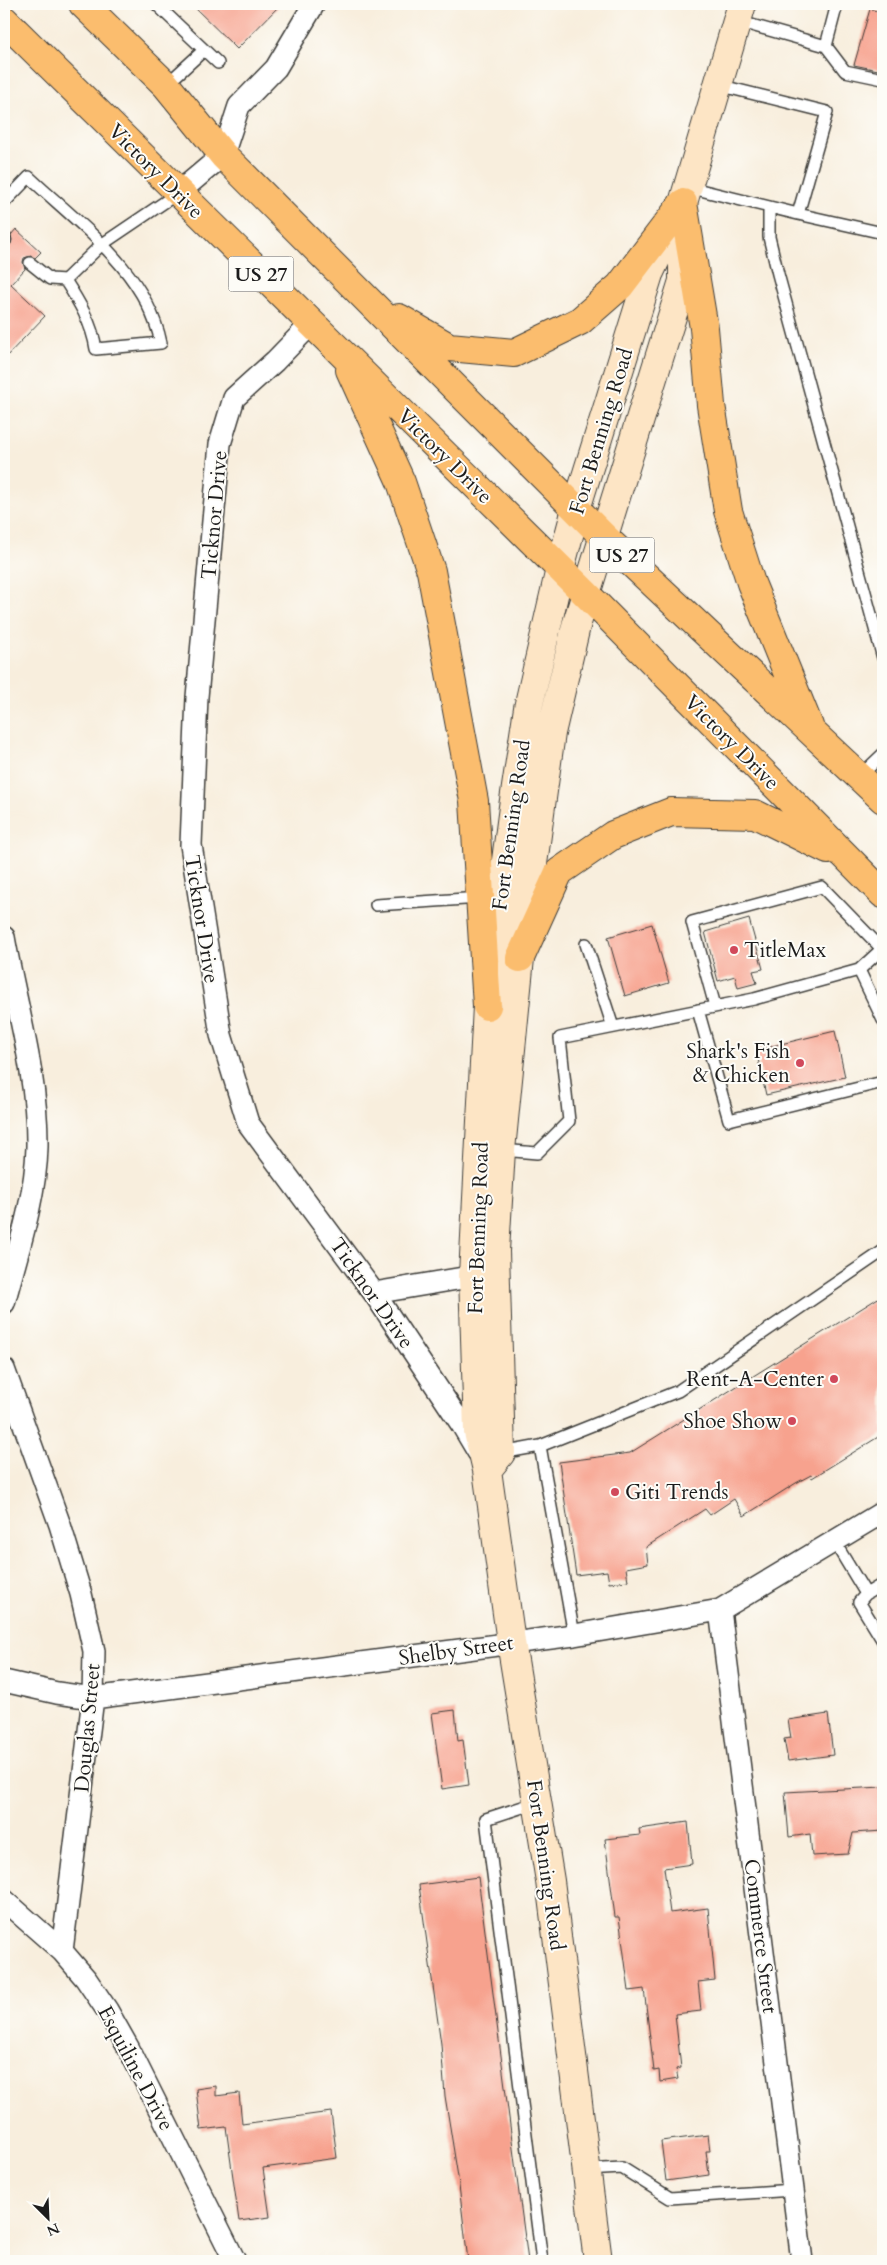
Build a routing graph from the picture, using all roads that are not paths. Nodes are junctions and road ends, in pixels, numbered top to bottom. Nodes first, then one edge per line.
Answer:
1 (156, 4) edge
2 (314, 4) edge
3 (837, 4) edge
4 (87, 5) edge
5 (739, 12) edge
6 (4, 20) edge
7 (826, 46) junction
8 (204, 50) junction
9 (218, 63) dead end
10 (883, 79) edge
11 (166, 85) junction
12 (718, 85) junction
13 (223, 155) junction
14 (178, 193) junction
15 (686, 195) junction
16 (4, 203) edge
17 (769, 207) junction
18 (798, 214) junction
19 (883, 233) edge
20 (101, 245) junction
21 (30, 263) dead end
22 (65, 280) junction
23 (369, 302) junction
24 (311, 324) junction
25 (343, 355) junction
26 (576, 509) junction
27 (604, 537) junction
28 (560, 569) junction
29 (585, 593) junction
30 (883, 658) edge
31 (812, 734) junction
32 (883, 754) edge
33 (859, 777) junction
34 (883, 800) edge
35 (849, 860) junction
36 (883, 894) edge
37 (480, 898) junction
38 (376, 905) dead end
39 (4, 937) edge
40 (586, 944) dead end
41 (883, 949) edge
42 (520, 958) junction
43 (6, 960) edge
44 (859, 970) junction
45 (487, 1006) junction
46 (715, 1006) junction
47 (698, 1010) junction
48 (883, 1020) edge
49 (613, 1028) junction
50 (883, 1082) edge
51 (500, 1150) junction
52 (883, 1252) edge
53 (484, 1274) junction
54 (374, 1293) junction
55 (4, 1303) edge
56 (4, 1369) edge
57 (540, 1446) junction
58 (494, 1462) junction
59 (883, 1512) edge
60 (834, 1541) junction
61 (883, 1584) edge
62 (866, 1594) junction
63 (720, 1610) junction
64 (574, 1635) junction
65 (883, 1641) edge
66 (511, 1642) junction
67 (4, 1680) edge
68 (93, 1698) junction
69 (538, 1802) junction
70 (4, 1900) edge
71 (62, 1951) junction
72 (586, 2170) junction
73 (793, 2190) junction
74 (235, 2261) edge
75 (542, 2261) edge
76 (598, 2261) edge
77 (802, 2261) edge

1 - 8 lane
2 - 13 street
3 - 7 lane
4 - 11 highway, US 27
5 - 7 lane
5 - 12 street, Fort Benning Road
6 - 14 highway, Victory Drive / US 27
7 - 10 lane
8 - 9 lane
8 - 11 lane
11 - 13 highway, US 27
12 - 15 street, Fort Benning Road
12 - 18 lane
13 - 14 street
13 - 23 highway, US 27
14 - 20 lane
14 - 24 highway, Victory Drive / US 27
15 - 17 lane
15 - 23 highway
15 - 26 street, Fort Benning Road
15 - 27 street, Fort Benning Road
15 - 31 highway
16 - 20 lane
17 - 18 lane
17 - 30 lane
18 - 19 lane
20 - 22 lane
20 - 22 lane
21 - 22 lane
23 - 26 highway, US 27
24 - 25 highway, Victory Drive / US 27
24 - 54 street, Ticknor Drive
25 - 28 highway, Victory Drive / US 27
25 - 37 highway
26 - 27 highway, US 27
26 - 28 street, Fort Benning Road
27 - 29 street, Fort Benning Road
27 - 31 highway, US 27
28 - 29 highway, Victory Drive / US 27
28 - 45 street, Fort Benning Road
29 - 35 highway, Victory Drive / US 27
29 - 42 street, Fort Benning Road
31 - 33 highway, US 27
32 - 33 lane
33 - 34 highway, US 27
35 - 36 highway, Victory Drive / US 27
35 - 42 highway
37 - 38 lane
37 - 45 highway
39 - 43 street
40 - 49 lane
41 - 44 lane
41 - 46 lane
42 - 51 street, Fort Benning Road
43 - 55 street
44 - 46 lane
44 - 48 lane
45 - 53 street, Fort Benning Road
46 - 47 lane
47 - 49 lane
47 - 50 lane
49 - 51 lane
51 - 53 street, Fort Benning Road
52 - 57 lane
53 - 54 street
53 - 58 street, Fort Benning Road
54 - 58 street, Ticknor Drive
56 - 68 street, Douglas Street
57 - 58 lane
57 - 64 lane
58 - 66 street, Fort Benning Road
59 - 60 street, Shelby Street
60 - 62 lane
60 - 63 street, Shelby Street
61 - 62 lane
62 - 65 lane
63 - 64 street, Shelby Street
63 - 73 street, Commerce Street
64 - 66 street, Shelby Street
66 - 68 street, Shelby Street
66 - 69 street, Fort Benning Road
67 - 68 street, Shelby Street
68 - 71 street, Douglas Street
69 - 72 street, Fort Benning Road
69 - 75 lane
70 - 71 street, Esquiline Drive
71 - 74 street, Esquiline Drive
72 - 73 lane
72 - 76 street, Fort Benning Road
73 - 77 street, Commerce Street

